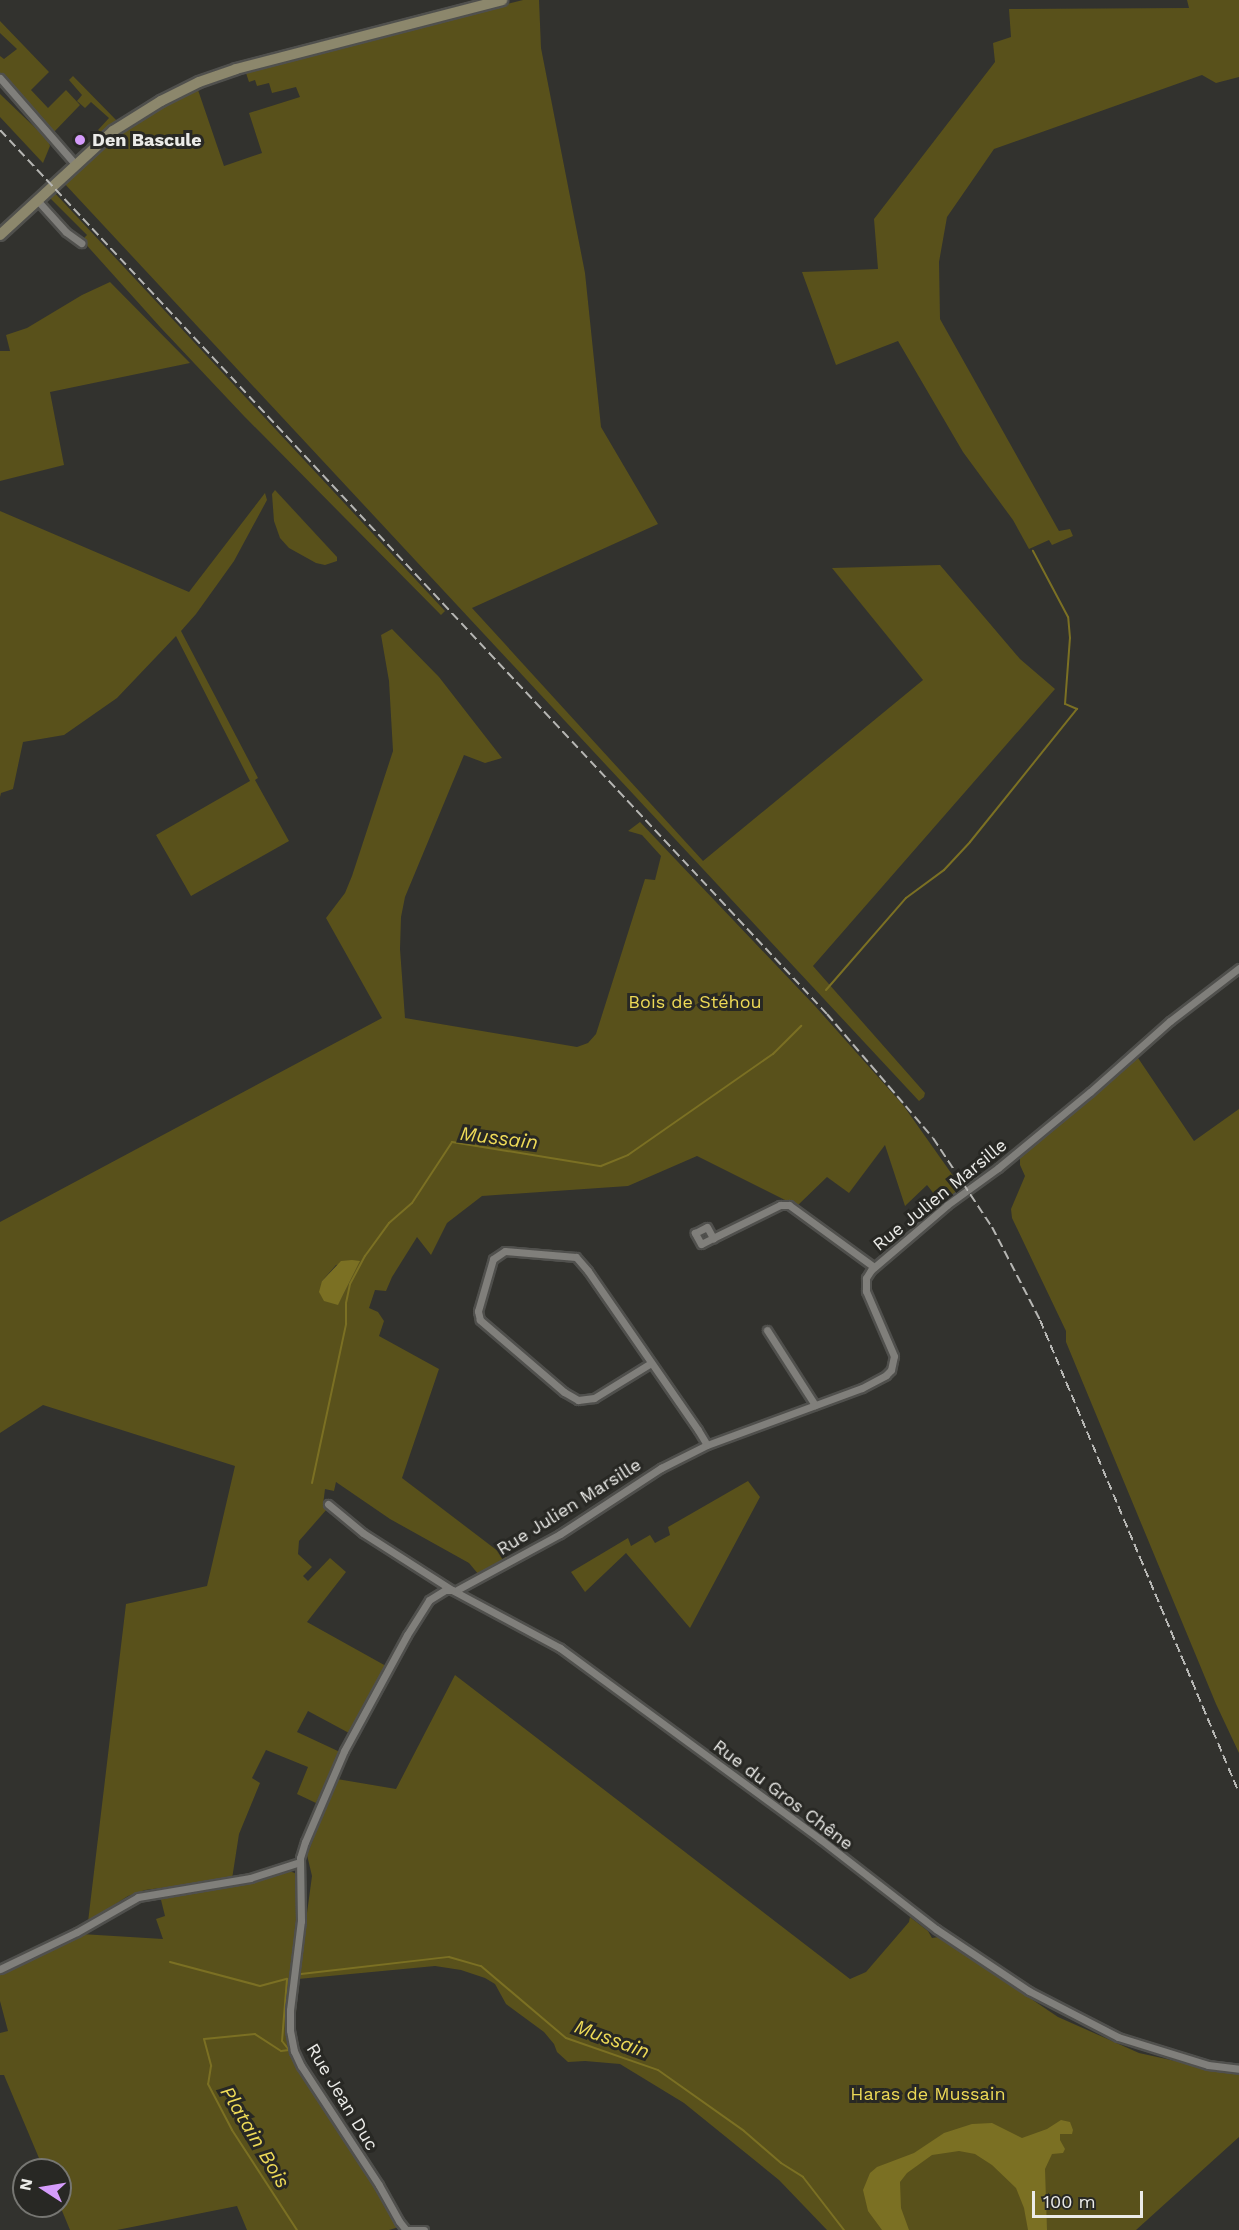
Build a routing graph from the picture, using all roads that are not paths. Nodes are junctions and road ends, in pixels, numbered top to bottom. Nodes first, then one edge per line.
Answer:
1 (502, 0) edge
2 (0, 78) edge
3 (75, 164) junction
4 (37, 200) junction
5 (0, 235) edge
6 (81, 243) dead end
7 (1239, 968) edge
8 (713, 1238) dead end
9 (874, 1267) junction
10 (767, 1329) dead end
11 (651, 1364) junction
12 (815, 1405) junction
13 (707, 1445) junction
14 (328, 1504) dead end
15 (453, 1590) junction
16 (300, 1862) junction
17 (0, 1969) edge
18 (1239, 2069) edge
19 (406, 2230) edge
20 (424, 2230) edge

1 - 3 street
2 - 3 street
3 - 4 street
4 - 5 street
4 - 6 street
7 - 9 street, Rue Julien Marsille
8 - 9 street
9 - 12 street, Rue Julien Marsille
10 - 12 street
11 - 11 street
11 - 13 street
12 - 13 street, Rue Julien Marsille
13 - 15 street, Rue Julien Marsille
14 - 15 street, Rue du Gros Chêne
15 - 16 street, Rue Jean Duc
15 - 18 street, Rue du Gros Chêne
16 - 17 street
16 - 19 street, Rue Jean Duc
19 - 20 street

